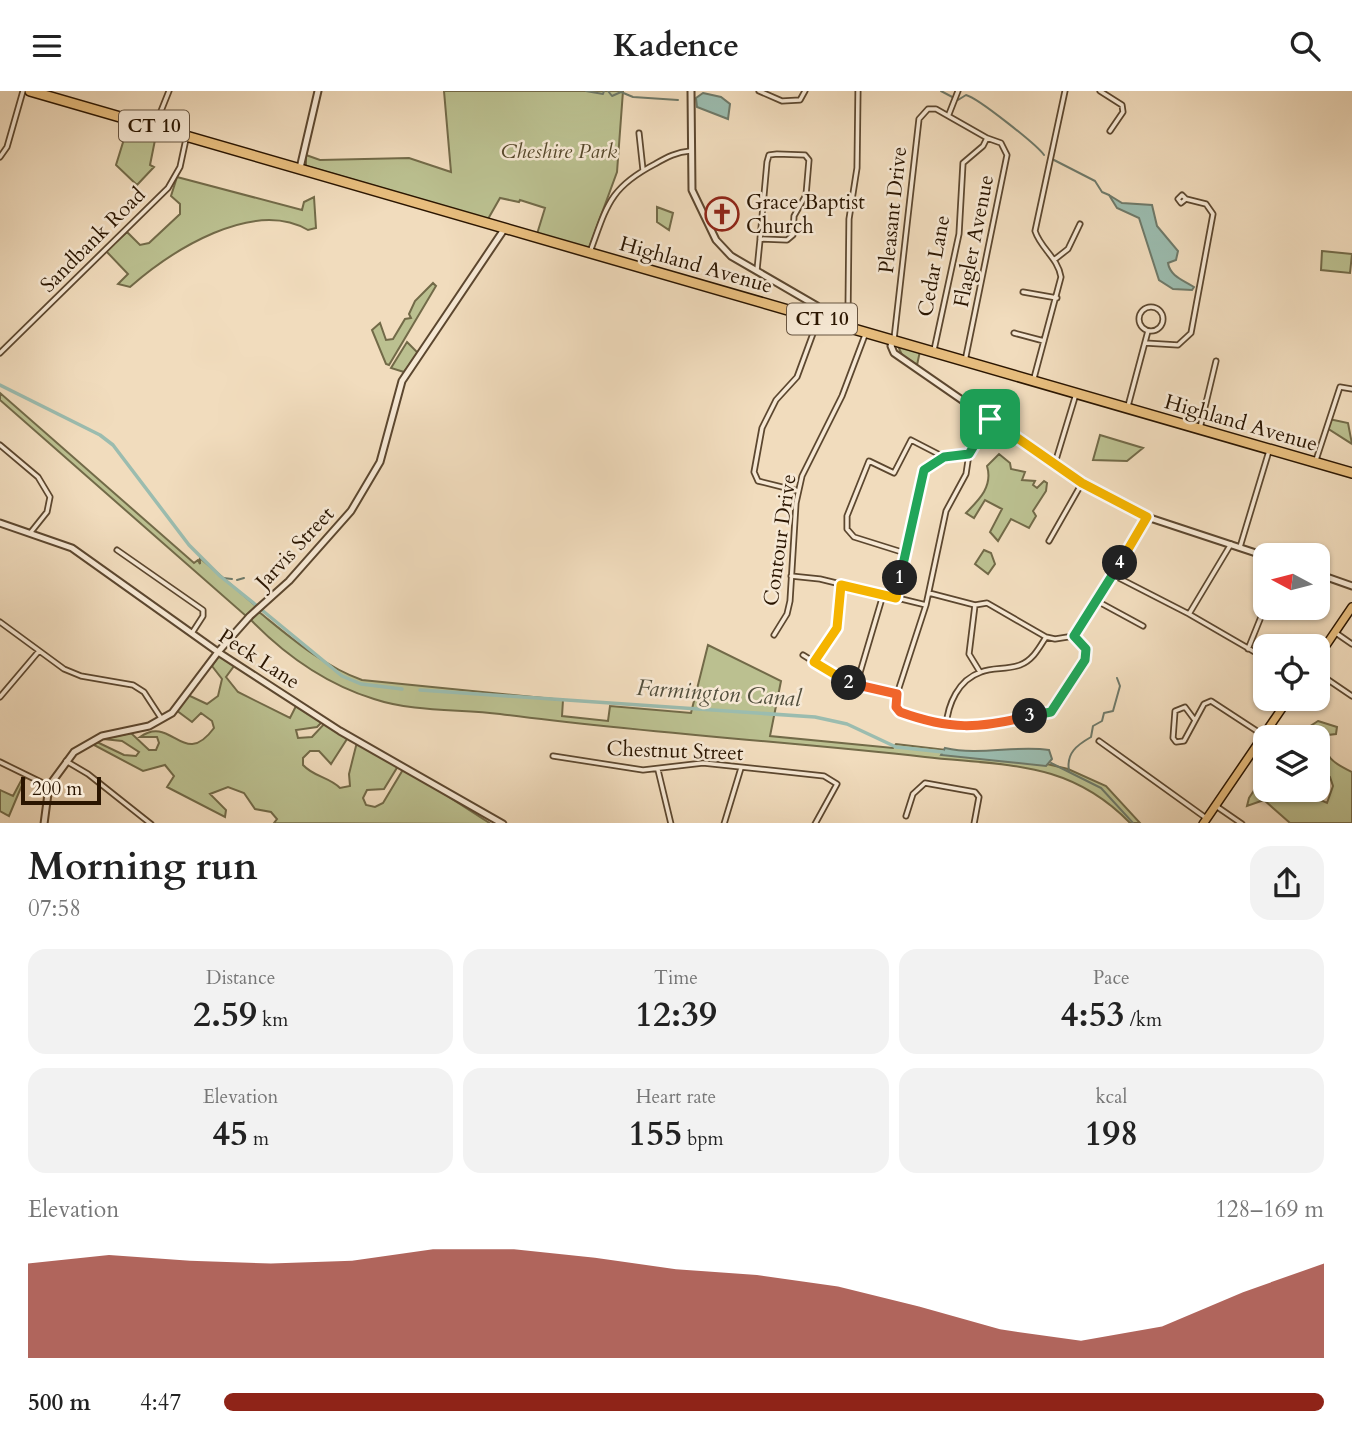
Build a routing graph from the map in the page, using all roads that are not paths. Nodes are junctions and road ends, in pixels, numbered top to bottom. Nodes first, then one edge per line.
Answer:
1 (23, 91) edge
2 (30, 91) edge
3 (169, 91) edge
4 (318, 91) edge
5 (691, 91) edge
6 (759, 91) edge
7 (804, 91) edge
8 (858, 91) edge
9 (1065, 91) edge
10 (1100, 91) edge
11 (957, 93) edge
12 (949, 114) junction
13 (155, 126) junction
14 (1110, 131) dead end
15 (639, 134) dead end
16 (187, 135) junction
17 (987, 138) junction
18 (693, 151) junction
19 (0, 157) edge
20 (300, 168) junction
21 (643, 170) junction
22 (1186, 199) dead end
23 (1080, 224) dead end
24 (505, 228) junction
25 (760, 239) junction
26 (590, 252) junction
27 (1055, 260) junction
28 (757, 272) junction
29 (1023, 292) dead end
30 (1056, 298) junction
31 (818, 318) junction
32 (844, 326) junction
33 (1148, 331) junction
34 (866, 333) junction
35 (1014, 333) dead end
36 (893, 340) junction
37 (1044, 341) junction
38 (1145, 342) junction
39 (934, 352) junction
40 (0, 353) edge
41 (965, 361) junction
42 (1216, 361) dead end
43 (1034, 381) junction
44 (1352, 389) edge
45 (1076, 394) junction
46 (1128, 408) junction
47 (990, 419) junction
48 (1200, 430) junction
49 (0, 445) edge
50 (1269, 451) junction
51 (969, 454) junction
52 (944, 457) junction
53 (1055, 463) junction
54 (1315, 464) junction
55 (1352, 473) edge
56 (1082, 483) junction
57 (798, 491) junction
58 (1147, 517) junction
59 (0, 523) edge
60 (31, 532) junction
61 (1049, 541) dead end
62 (1231, 544) junction
63 (1240, 547) junction
64 (117, 550) dead end
65 (905, 552) junction
66 (1253, 552) edge
67 (1113, 575) junction
68 (791, 576) junction
69 (1330, 578) edge
70 (841, 585) junction
71 (1352, 586) edge
72 (929, 593) junction
73 (883, 595) junction
74 (896, 598) junction
75 (1097, 601) junction
76 (926, 605) junction
77 (975, 605) junction
78 (1352, 607) edge
79 (1189, 614) junction
80 (1260, 620) edge
81 (0, 622) edge
82 (1143, 626) dead end
83 (1335, 632) junction
84 (192, 633) junction
85 (774, 635) dead end
86 (1074, 636) junction
87 (1046, 637) junction
88 (1330, 639) edge
89 (1352, 644) edge
90 (1248, 649) junction
91 (39, 651) junction
92 (218, 652) junction
93 (1253, 652) edge
94 (803, 655) dead end
95 (814, 662) junction
96 (980, 672) junction
97 (1330, 681) edge
98 (856, 685) junction
99 (897, 694) junction
100 (1352, 696) edge
101 (0, 697) edge
102 (1195, 719) junction
103 (163, 720) junction
104 (946, 726) junction
105 (1253, 728) edge
106 (1100, 741) dead end
107 (1253, 750) edge
108 (553, 756) dead end
109 (66, 761) junction
110 (0, 762) edge
111 (741, 768) junction
112 (658, 770) junction
113 (49, 786) junction
114 (1216, 806) junction
115 (906, 816) dead end
116 (1205, 821) edge
117 (44, 823) edge
118 (150, 823) edge
119 (501, 823) edge
120 (671, 823) edge
121 (724, 823) edge
122 (816, 823) edge
123 (974, 823) edge
124 (1241, 823) edge

1 - 19 street
2 - 13 highway, Highland Avenue / CT 10
3 - 13 street
4 - 20 street
5 - 18 street
6 - 7 street
8 - 32 street
9 - 27 street
10 - 14 street
11 - 12 street
12 - 17 street
12 - 36 street, Pleasant Drive
13 - 16 highway, Highland Avenue / CT 10
15 - 21 street
16 - 20 highway, Highland Avenue / CT 10
16 - 40 street, Sandbank Road
17 - 39 street, Cedar Lane
17 - 41 street, Flagler Avenue
18 - 21 street
18 - 28 street
20 - 24 highway, Highland Avenue / CT 10
21 - 26 street
22 - 38 street
23 - 27 street
24 - 26 highway, Highland Avenue / CT 10
24 - 92 street, Jarvis Street
25 - 25 street
25 - 28 street
26 - 31 highway, Highland Avenue / CT 10
27 - 30 street
28 - 31 street
29 - 30 street
30 - 37 street
31 - 32 highway, Highland Avenue / CT 10
31 - 57 street
32 - 34 highway, Highland Avenue / CT 10
33 - 33 street
33 - 38 street
34 - 36 highway, Highland Avenue / CT 10
34 - 57 street, Contour Drive
35 - 37 street
36 - 39 highway, Highland Avenue / CT 10
36 - 47 street
37 - 43 street
38 - 46 street
39 - 41 highway, Highland Avenue / CT 10
41 - 43 highway, Highland Avenue / CT 10
42 - 48 street
43 - 45 highway, Highland Avenue / CT 10
44 - 54 street
45 - 46 highway, Highland Avenue / CT 10
45 - 53 street
46 - 48 highway, Highland Avenue / CT 10
47 - 51 street
47 - 53 street
48 - 50 highway, Highland Avenue / CT 10
49 - 60 street
50 - 54 highway, Highland Avenue / CT 10
50 - 63 street
51 - 52 street
51 - 72 street
52 - 65 street
52 - 65 street
53 - 56 street
54 - 55 highway, Highland Avenue / CT 10
56 - 58 street
56 - 61 street
57 - 68 street, Contour Drive
58 - 62 street
58 - 67 street
59 - 60 street, Peck Lane
60 - 84 street, Peck Lane
62 - 63 street
62 - 79 street
63 - 66 street
64 - 84 street
65 - 74 street
67 - 75 street
67 - 79 street
68 - 70 street
68 - 85 street, Contour Drive
69 - 71 street
70 - 73 street
70 - 95 street
72 - 76 street
72 - 77 street
73 - 74 street
73 - 98 street
74 - 76 street
75 - 82 street
75 - 86 street
76 - 99 street
77 - 87 street
77 - 96 street
78 - 83 main road
79 - 90 street
80 - 90 street
81 - 91 street
83 - 88 main road
83 - 89 street
84 - 92 street, Peck Lane
86 - 87 street
86 - 104 street
87 - 96 street
90 - 93 street
91 - 101 street
91 - 103 street
92 - 103 street, Jarvis Street
92 - 119 street, Peck Lane
94 - 95 street
95 - 98 street
96 - 104 street
97 - 100 street
98 - 99 street
99 - 104 street
102 - 102 street
102 - 105 street
103 - 109 street
106 - 116 street
107 - 114 main road
108 - 112 street, Chestnut Street
109 - 113 street
109 - 118 street
110 - 113 street
111 - 112 street, Chestnut Street
111 - 121 street
111 - 122 street, Chestnut Street
112 - 120 street
113 - 117 street
114 - 116 main road
114 - 124 street
115 - 123 street

